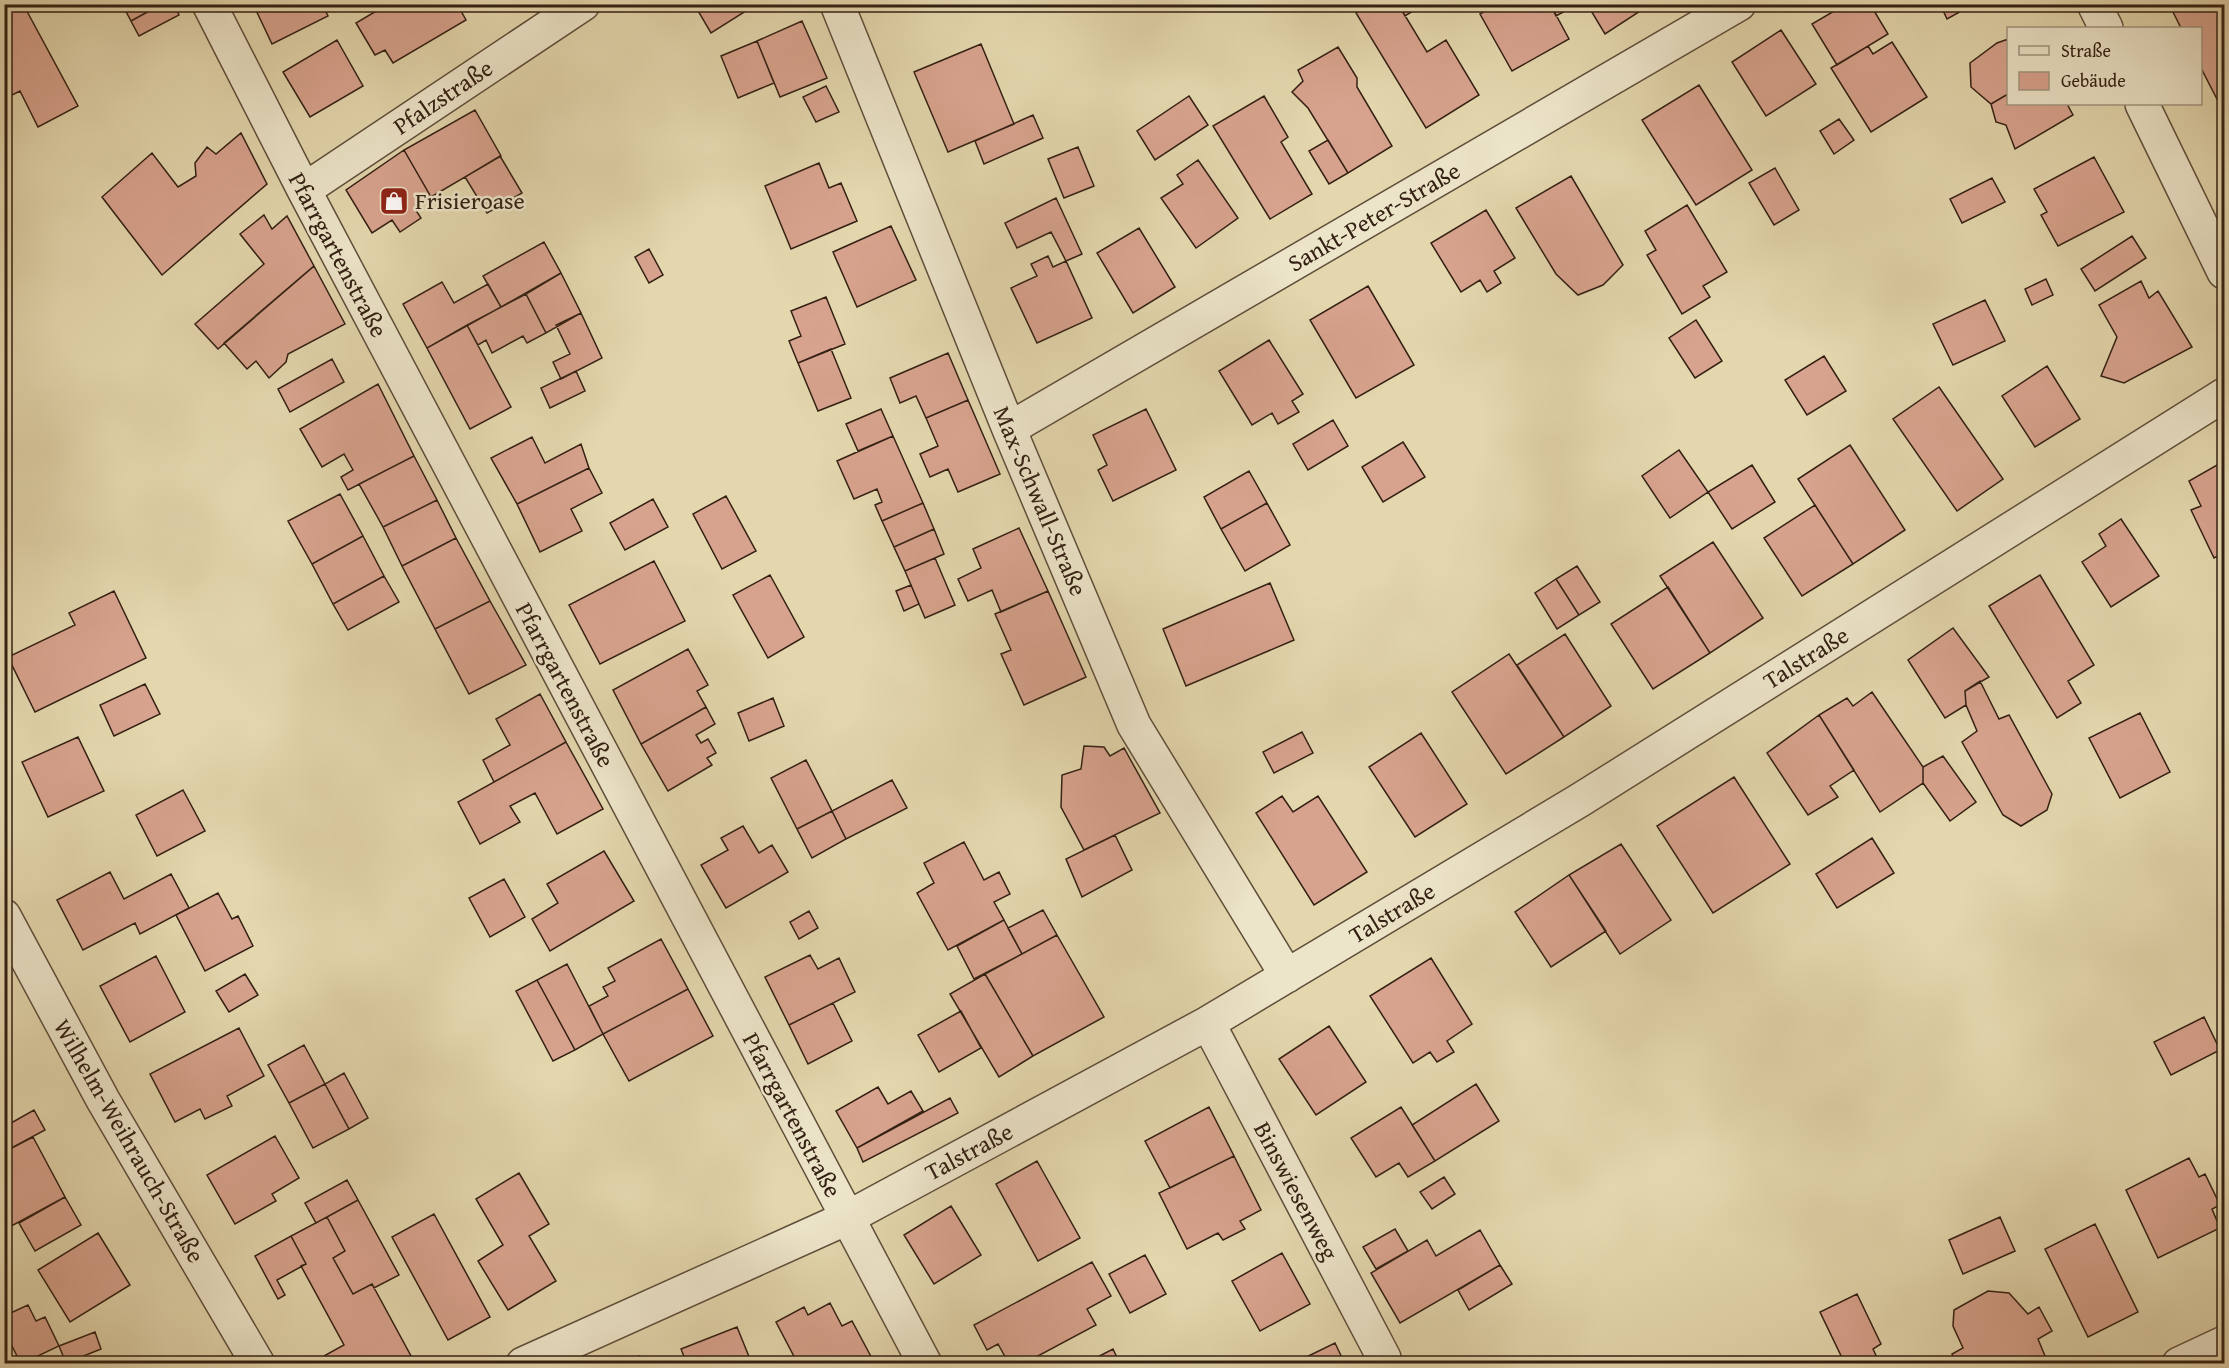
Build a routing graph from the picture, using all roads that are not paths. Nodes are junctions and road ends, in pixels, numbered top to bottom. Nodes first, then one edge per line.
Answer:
1 (209, 4) edge
2 (583, 4) edge
3 (837, 4) edge
4 (1738, 4) edge
5 (2094, 4) edge
6 (2106, 27) edge
7 (2142, 105) edge
8 (304, 190) junction
9 (2224, 272) edge
10 (2224, 395) edge
11 (1009, 429) junction
12 (4, 916) edge
13 (1287, 976) junction
14 (1208, 1023) junction
15 (847, 1218) junction
16 (2224, 1343) edge
17 (1384, 1358) dead end
18 (258, 1364) edge
19 (523, 1364) edge
20 (926, 1364) edge
21 (2179, 1364) edge

1 - 8 street, Pfarrgartenstraße
2 - 8 street, Pfalzstraße
3 - 11 street, Max-Schwall-Straße
4 - 11 street, Sankt-Peter-Straße
5 - 6 street
7 - 9 street
8 - 15 street, Pfarrgartenstraße
10 - 13 street, Talstraße
11 - 13 street, Max-Schwall-Straße
12 - 18 street, Wilhelm-Weihrauch-Straße
13 - 14 street, Talstraße
14 - 15 street, Talstraße
14 - 17 street, Binswiesenweg
15 - 19 street, Talstraße
15 - 20 street, Pfarrgartenstraße
16 - 21 street

